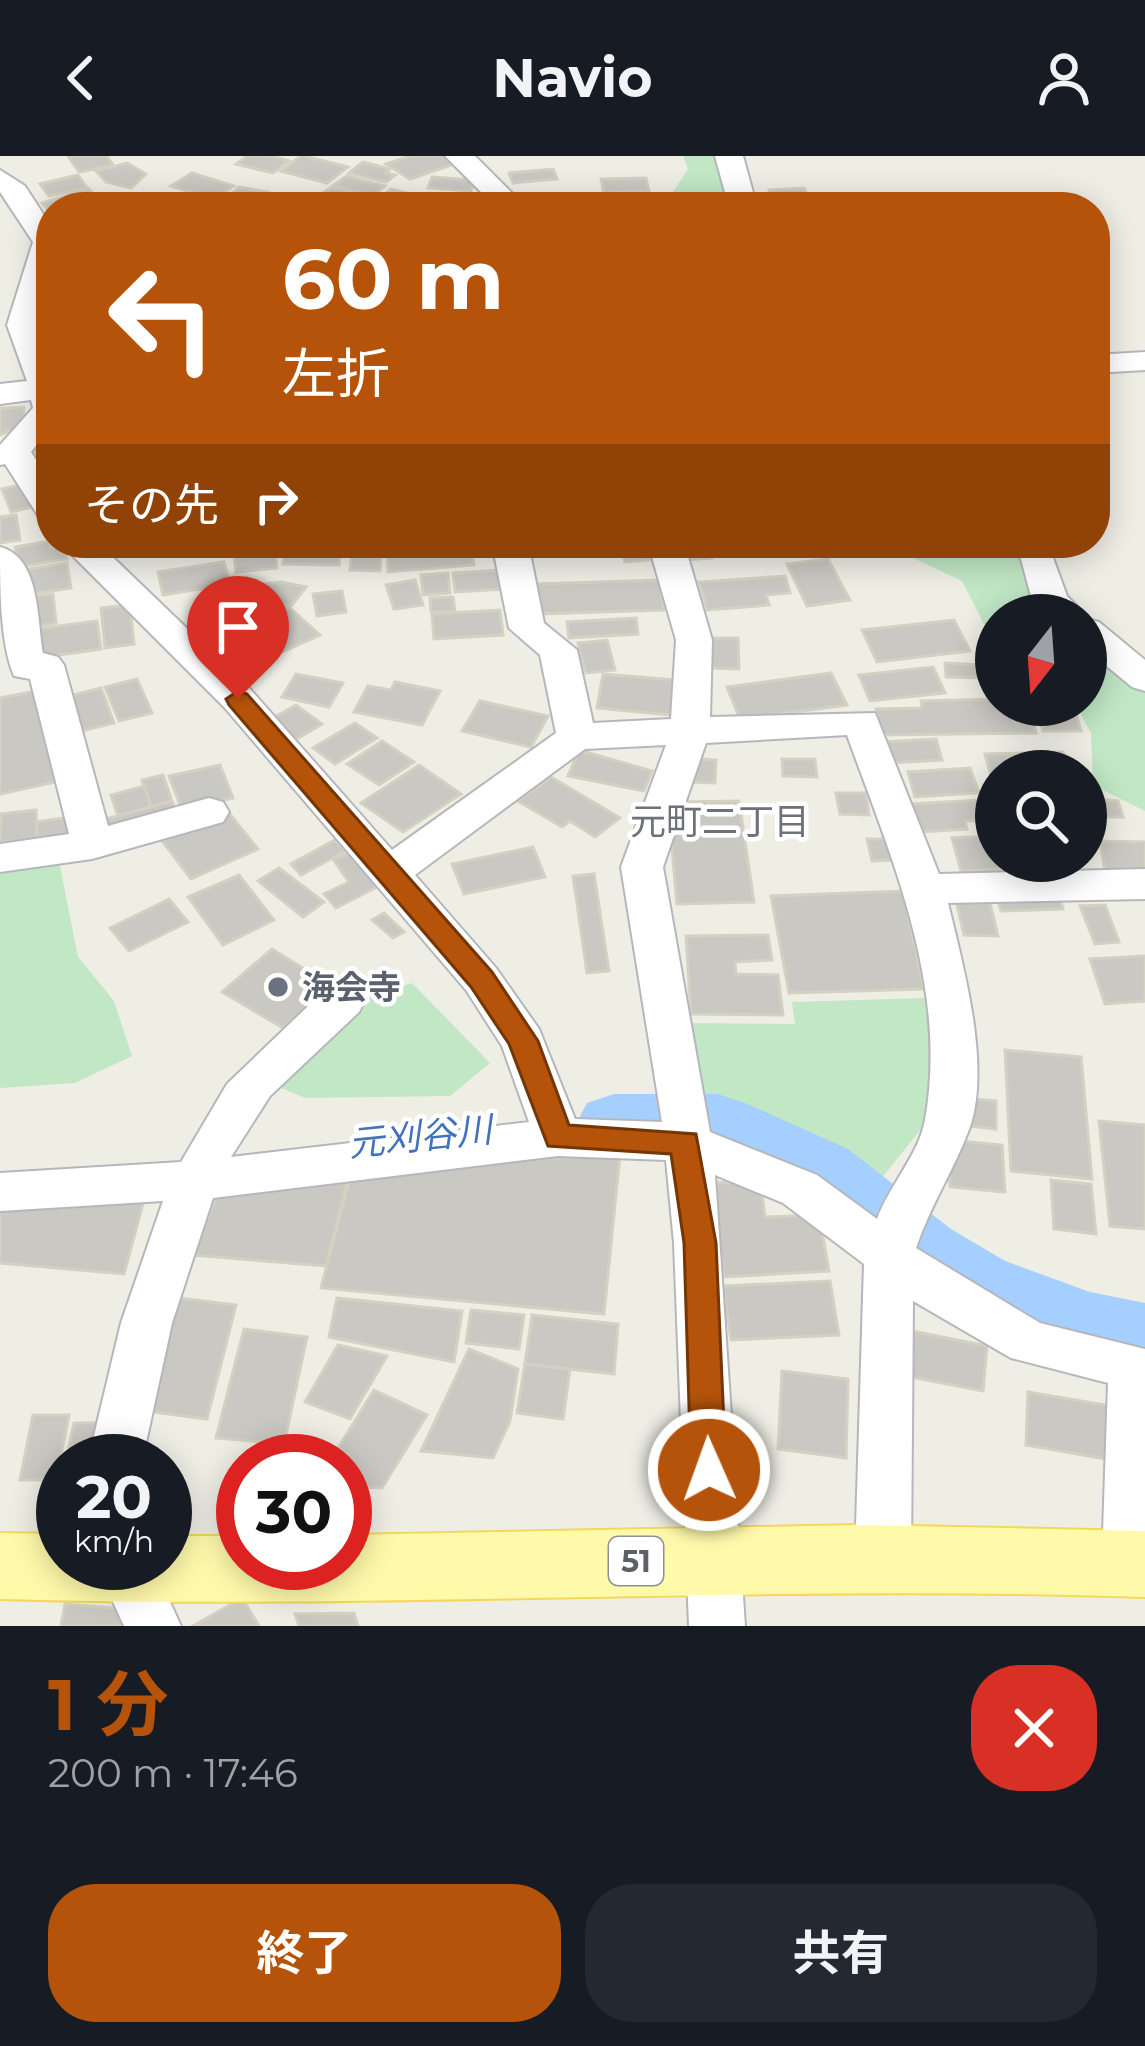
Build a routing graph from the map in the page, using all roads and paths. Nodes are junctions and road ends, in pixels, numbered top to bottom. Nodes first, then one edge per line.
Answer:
1 (459, 156) edge
2 (729, 156) edge
3 (0, 178) edge
4 (496, 192) edge
5 (739, 192) edge
6 (36, 228) edge
7 (36, 263) edge
8 (12, 308) edge
9 (1145, 361) edge
10 (1110, 363) edge
11 (36, 368) edge
12 (0, 394) edge
13 (36, 400) edge
14 (36, 418) edge
15 (7, 453) edge
16 (36, 491) edge
17 (0, 558) edge
18 (93, 558) edge
19 (513, 558) edge
20 (670, 558) edge
21 (1038, 558) edge
22 (1048, 594) edge
23 (1107, 647) edge
24 (1145, 679) edge
25 (690, 732) junction
26 (576, 737) junction
27 (209, 812) dead end
28 (92, 844) junction
29 (0, 858) edge
30 (388, 874) junction
31 (1145, 884) edge
32 (924, 890) junction
33 (344, 1000) dead end
34 (684, 1130) junction
35 (558, 1135) junction
36 (204, 1167) junction
37 (0, 1192) edge
38 (890, 1254) junction
39 (120, 1434) edge
40 (883, 1559) junction
41 (1138, 1563) edge
42 (0, 1566) edge
43 (36, 1571) edge
44 (192, 1584) edge
45 (715, 1593) edge

1 - 4 street
2 - 5 street
3 - 6 street
7 - 8 street
8 - 11 street
9 - 10 street
12 - 13 street
14 - 15 street
15 - 16 street
17 - 28 street
18 - 30 street
19 - 26 street
20 - 25 street
21 - 22 street
23 - 24 street
25 - 26 street
25 - 32 street
25 - 34 street
26 - 30 street
27 - 28 street
28 - 29 street
30 - 35 street
31 - 32 street
32 - 38 street
33 - 36 street
34 - 35 street
34 - 38 street
34 - 45 street
35 - 36 street
36 - 37 street
36 - 39 street
38 - 40 street
38 - 41 street
40 - 41 main road, 51
40 - 45 main road, 51
42 - 43 main road, 51
44 - 45 main road, 51

